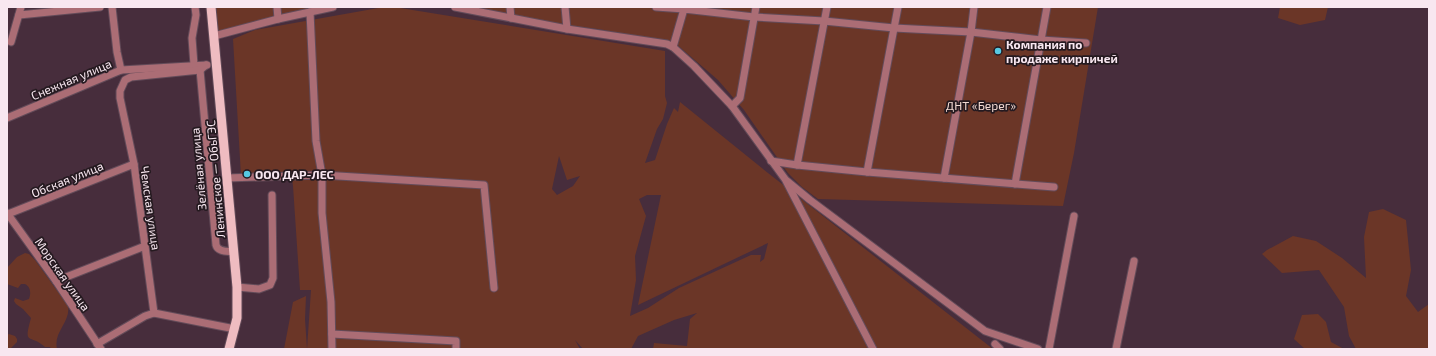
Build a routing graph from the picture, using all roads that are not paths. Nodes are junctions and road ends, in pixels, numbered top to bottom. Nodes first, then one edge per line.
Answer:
1 (21, 7) edge
2 (100, 7) edge
3 (112, 7) edge
4 (195, 7) edge
5 (211, 7) edge
6 (277, 7) edge
7 (333, 7) edge
8 (455, 7) edge
9 (510, 7) edge
10 (565, 7) edge
11 (656, 7) edge
12 (756, 7) edge
13 (827, 7) edge
14 (898, 7) edge
15 (974, 7) edge
16 (1047, 7) edge
17 (684, 8) edge
18 (310, 12) junction
19 (19, 15) junction
20 (754, 17) junction
21 (511, 18) junction
22 (278, 19) junction
23 (824, 22) junction
24 (567, 28) junction
25 (894, 28) junction
26 (970, 32) junction
27 (214, 36) junction
28 (1041, 40) junction
29 (10, 42) dead end
30 (1086, 43) dead end
31 (673, 47) junction
32 (217, 64) junction
33 (197, 68) junction
34 (121, 70) junction
35 (732, 106) junction
36 (7, 118) edge
37 (771, 160) junction
38 (134, 164) junction
39 (797, 165) junction
40 (867, 172) junction
41 (322, 175) junction
42 (227, 178) junction
43 (944, 178) junction
44 (785, 179) junction
45 (1015, 184) junction
46 (1054, 186) dead end
47 (272, 196) dead end
48 (8, 213) edge
49 (1074, 216) dead end
50 (145, 246) junction
51 (234, 252) junction
52 (1134, 261) dead end
53 (56, 281) junction
54 (237, 287) junction
55 (494, 288) dead end
56 (154, 313) junction
57 (235, 329) junction
58 (332, 334) junction
59 (99, 347) edge
60 (229, 349) edge
61 (332, 349) edge
62 (456, 349) edge
63 (873, 349) edge
64 (1038, 349) edge
65 (1049, 349) edge
66 (1116, 349) edge

1 - 19 street
2 - 19 street
3 - 34 street
4 - 33 street, Зелёная улица
5 - 27 main road, Ленинское — ОбьГЭС
6 - 22 street
7 - 18 street
8 - 21 street
9 - 21 street
10 - 24 street
11 - 17 street
12 - 20 street
13 - 23 street
14 - 25 street
15 - 26 street
16 - 28 street
17 - 20 street
17 - 31 street
18 - 22 street
18 - 41 street
19 - 29 street
20 - 23 street
20 - 35 street
21 - 24 street
22 - 27 street
23 - 25 street
23 - 39 street
24 - 31 street
25 - 26 street
25 - 40 street
26 - 28 street
26 - 43 street
27 - 32 main road, Ленинское — ОбьГЭС
28 - 30 street
28 - 45 street
31 - 35 street
32 - 33 street, Снежная улица
32 - 42 main road, Ленинское — ОбьГЭС
33 - 34 street, Снежная улица
33 - 38 street, Чемская улица
33 - 51 street, Зелёная улица
34 - 36 street, Снежная улица
35 - 37 street
37 - 39 street
37 - 44 street
38 - 48 street, Обская улица
38 - 50 street, Чемская улица
39 - 40 street
40 - 43 street
41 - 42 street
41 - 55 street
41 - 58 street
42 - 51 main road, Ленинское — ОбьГЭС
43 - 45 street
44 - 63 street
44 - 64 street
45 - 46 street
47 - 54 street
48 - 53 street, Морская улица
49 - 65 street
50 - 53 street
50 - 56 street, Чемская улица
51 - 54 main road, Ленинское — ОбьГЭС
52 - 66 street
53 - 59 street, Морская улица
54 - 57 main road, Ленинское — ОбьГЭС
56 - 57 street
56 - 59 street
57 - 60 main road, Ленинское — ОбьГЭС
58 - 61 street
58 - 62 street

